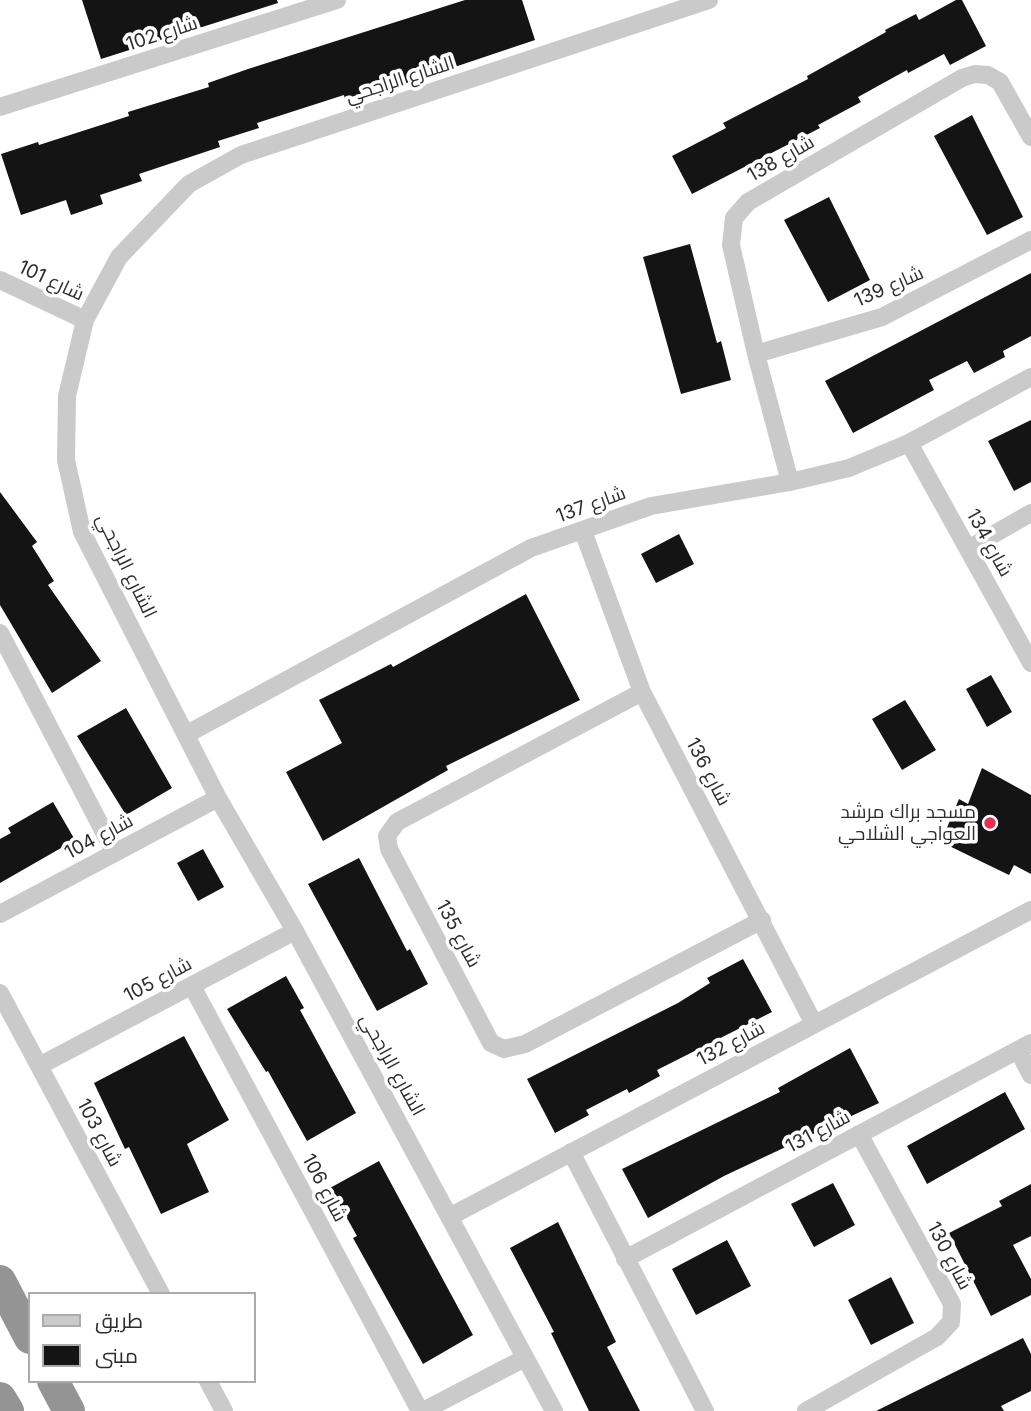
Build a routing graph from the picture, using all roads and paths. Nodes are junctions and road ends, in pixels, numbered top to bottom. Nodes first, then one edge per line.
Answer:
1 (337, 0) edge
2 (709, 0) edge
3 (0, 107) edge
4 (1031, 137) edge
5 (1031, 240) edge
6 (0, 280) edge
7 (85, 320) junction
8 (756, 354) junction
9 (1031, 377) edge
10 (909, 443) junction
11 (790, 482) junction
12 (1031, 513) edge
13 (583, 531) junction
14 (968, 549) junction
15 (0, 633) edge
16 (1031, 663) edge
17 (642, 692) junction
18 (187, 734) junction
19 (218, 799) junction
20 (115, 853) junction
21 (1031, 909) edge
22 (0, 914) edge
23 (762, 920) junction
24 (295, 931) junction
25 (192, 986) junction
26 (0, 993) edge
27 (814, 1024) junction
28 (1024, 1047) edge
29 (40, 1066) junction
30 (1031, 1075) edge
31 (859, 1134) junction
32 (571, 1153) junction
33 (451, 1216) junction
34 (625, 1259) junction
35 (0, 1281) edge
36 (160, 1292) edge
37 (28, 1334) edge
38 (525, 1358) junction
39 (54, 1383) edge
40 (209, 1383) edge
41 (0, 1398) edge
42 (8, 1411) edge
43 (68, 1411) edge
44 (224, 1411) edge
45 (421, 1411) edge
46 (554, 1411) edge
47 (705, 1411) edge
48 (806, 1411) edge

1 - 3 street, شارع 102
2 - 7 street, الشارع الراجحي
4 - 8 street, شارع 138
5 - 8 street, شارع 139
6 - 7 street, شارع 101
7 - 18 street, الشارع الراجحي
8 - 11 street, شارع 138
9 - 10 street, شارع 137
10 - 11 street, شارع 137
10 - 14 street, شارع 134
11 - 13 street, شارع 137
12 - 14 street
13 - 17 street, شارع 136
13 - 18 street, شارع 137
14 - 16 street, شارع 134
15 - 20 street
17 - 23 street, شارع 136
17 - 23 street, شارع 135
18 - 19 street, الشارع الراجحي
19 - 20 street, شارع 104
19 - 24 street, الشارع الراجحي
20 - 22 street, شارع 104
21 - 27 street, شارع 132
23 - 27 street, شارع 136
24 - 25 street, شارع 105
24 - 33 street, الشارع الراجحي
25 - 29 street, شارع 105
25 - 45 street, شارع 106
26 - 29 street, شارع 103
27 - 32 street, شارع 132
28 - 30 street
28 - 31 street, شارع 131
29 - 36 street, شارع 103
31 - 34 street, شارع 131
31 - 48 street, شارع 130
32 - 33 street, شارع 132
32 - 34 street
33 - 38 street, الشارع الراجحي
34 - 47 street
35 - 37 highway
38 - 45 street
38 - 46 street, الشارع الراجحي
39 - 43 highway
40 - 44 street
41 - 42 highway

